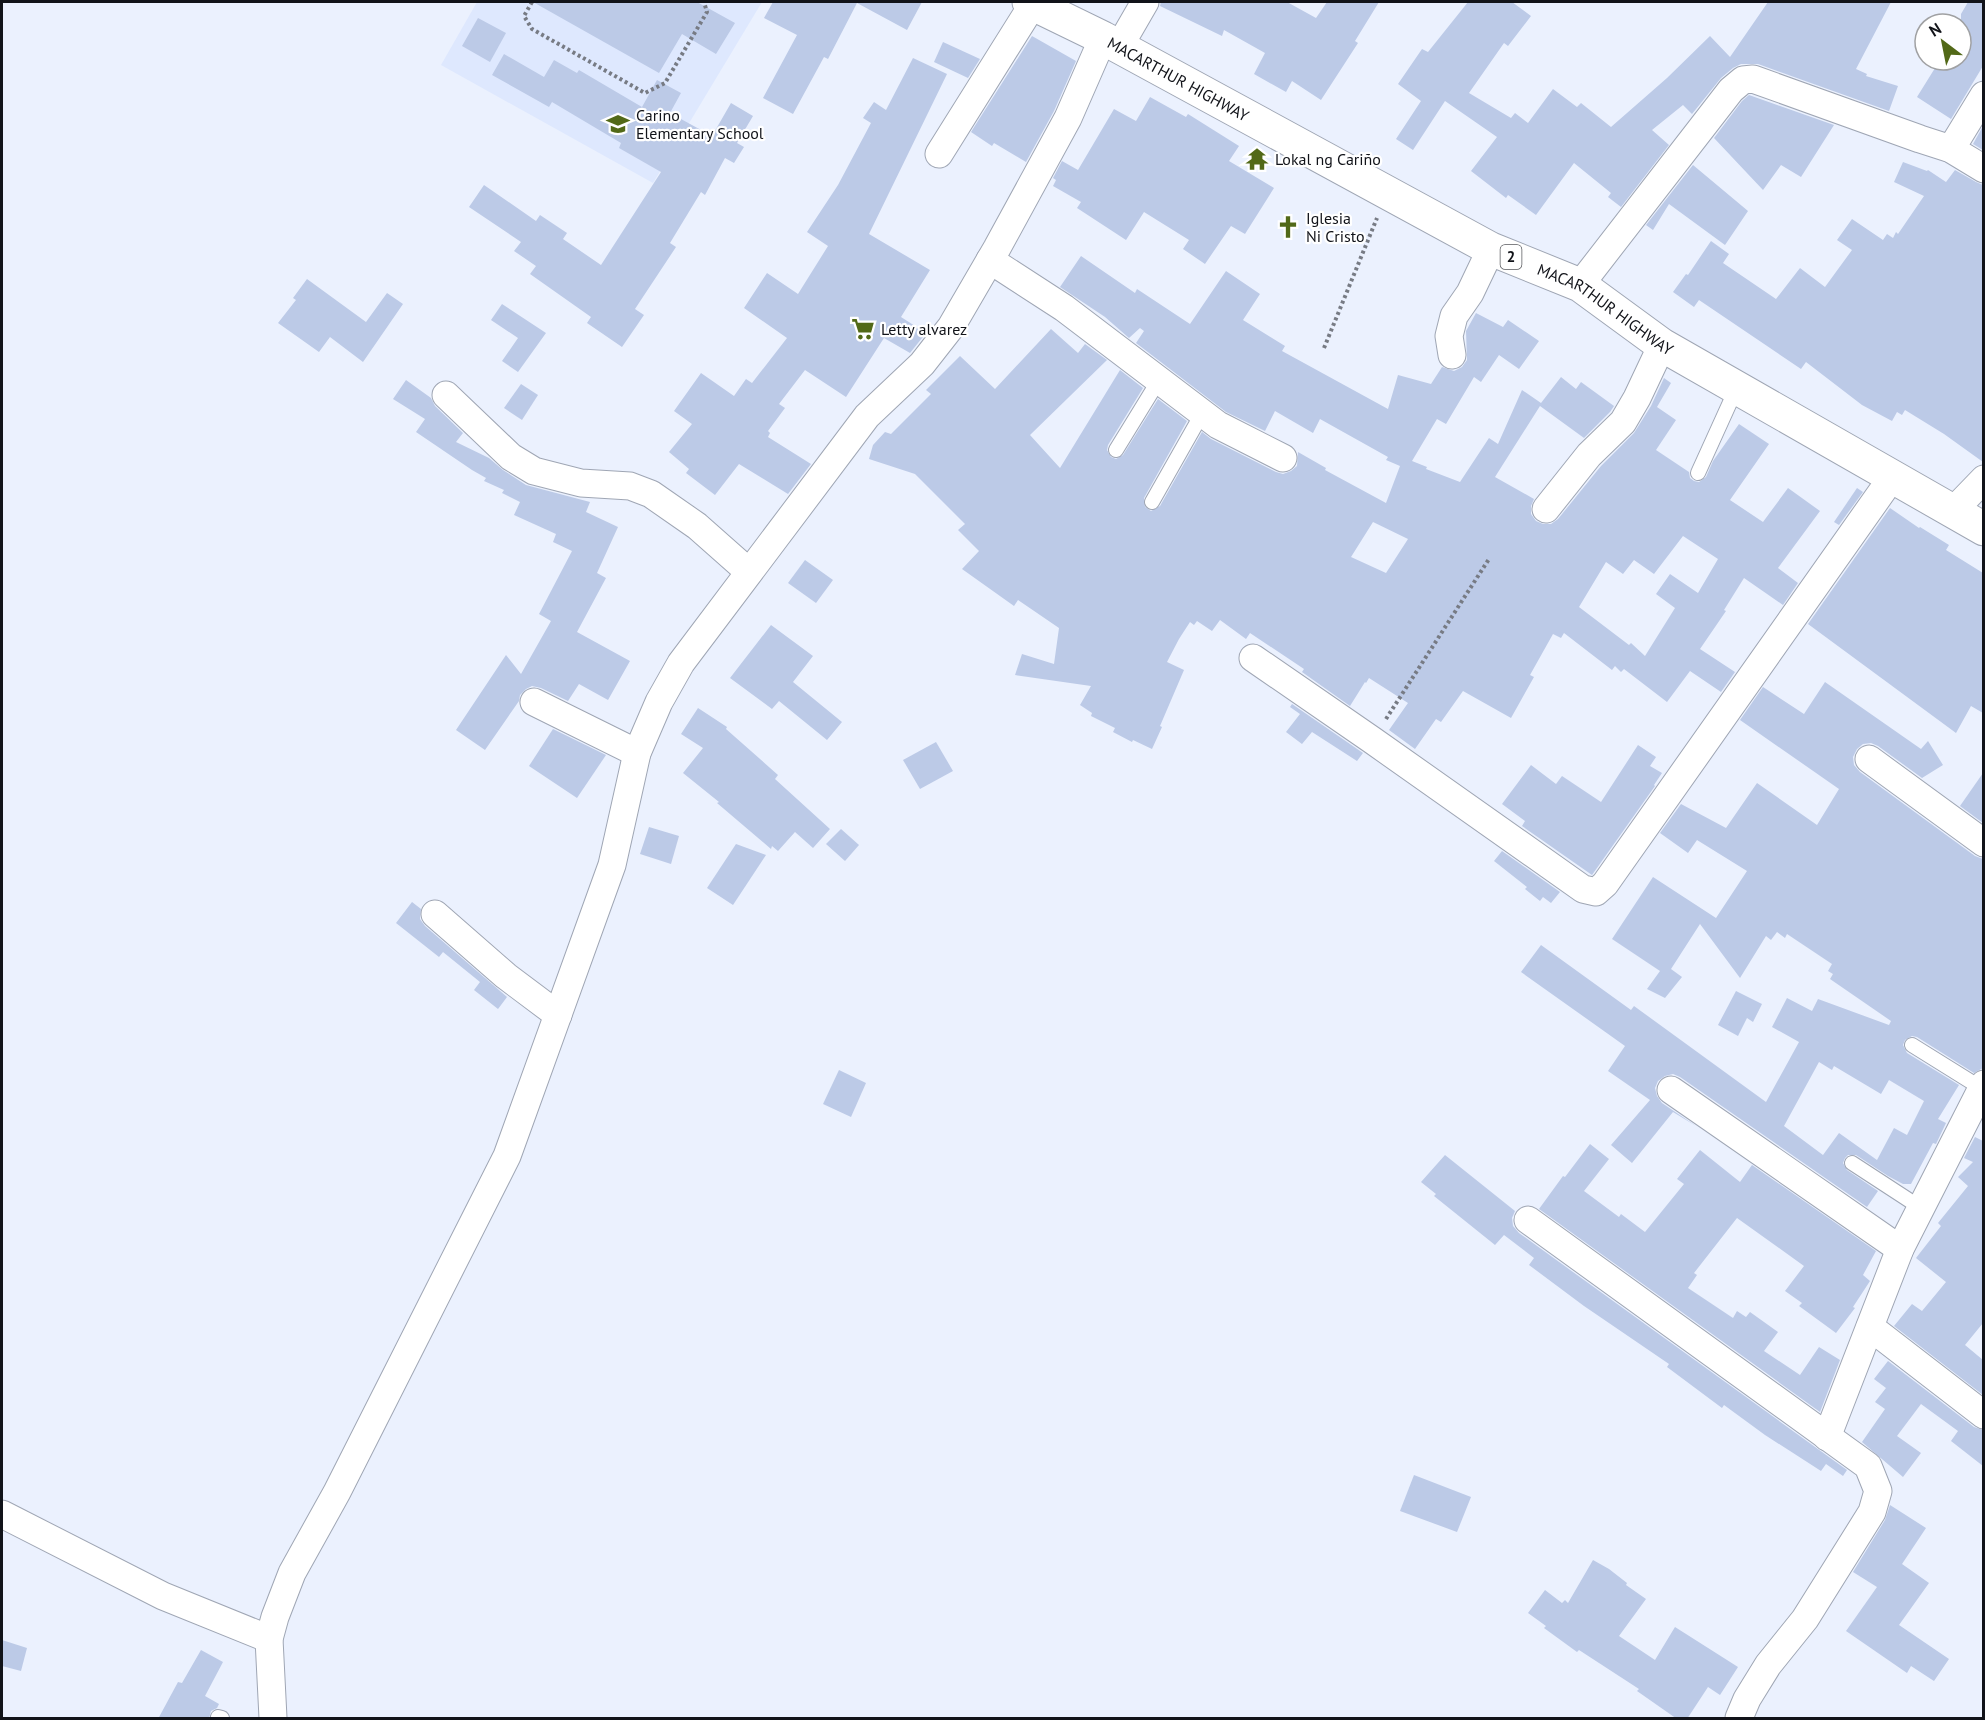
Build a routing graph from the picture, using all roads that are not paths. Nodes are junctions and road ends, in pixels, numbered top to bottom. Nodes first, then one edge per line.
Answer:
1 (1144, 2) edge
2 (1031, 3) edge
3 (1111, 43) junction
4 (1983, 95) edge
5 (1952, 149) junction
6 (939, 154) dead end
7 (1983, 169) edge
8 (1491, 249) junction
9 (990, 260) junction
10 (1580, 285) junction
11 (1662, 345) junction
12 (1452, 355) dead end
13 (1159, 380) junction
14 (1737, 387) junction
15 (446, 395) dead end
16 (1203, 412) junction
17 (1116, 450) dead end
18 (1283, 458) dead end
19 (1698, 473) dead end
20 (1893, 476) junction
21 (1983, 479) edge
22 (1152, 502) dead end
23 (1546, 509) dead end
24 (1953, 511) junction
25 (1983, 529) edge
26 (749, 572) junction
27 (1252, 658) dead end
28 (534, 702) dead end
29 (637, 753) junction
30 (1869, 759) dead end
31 (1983, 843) edge
32 (435, 914) dead end
33 (558, 1015) junction
34 (1912, 1045) dead end
35 (1982, 1086) edge
36 (1671, 1090) dead end
37 (1852, 1163) dead end
38 (1921, 1208) junction
39 (1528, 1220) dead end
40 (1900, 1249) junction
41 (1870, 1327) junction
42 (1983, 1416) edge
43 (1827, 1437) junction
44 (2, 1514) edge
45 (269, 1639) junction
46 (273, 1719) edge
47 (1739, 1719) edge

1 - 3 street
2 - 3 highway, MACARTHUR HIGHWAY / 2
2 - 6 street
3 - 8 highway, MACARTHUR HIGHWAY / 2
3 - 9 street
4 - 5 street
5 - 7 street
5 - 10 street
8 - 10 highway, MACARTHUR HIGHWAY / 2
8 - 12 street
9 - 13 street
9 - 26 street
10 - 11 highway, MACARTHUR HIGHWAY / 2
11 - 14 highway, MACARTHUR HIGHWAY / 2
11 - 23 street
13 - 16 street
13 - 17 lane
14 - 19 lane
14 - 20 highway, MACARTHUR HIGHWAY / 2
15 - 26 street
16 - 18 street
16 - 22 lane
20 - 24 highway, MACARTHUR HIGHWAY / 2
20 - 27 street
21 - 24 street
24 - 25 highway, MACARTHUR HIGHWAY / 2
26 - 29 street
28 - 29 street
29 - 33 street
30 - 31 street
32 - 33 street
33 - 45 street
34 - 35 lane
35 - 38 street
36 - 40 street
37 - 38 lane
38 - 40 street
39 - 43 street
40 - 41 street
41 - 42 street
41 - 43 street
43 - 47 street
44 - 45 street
45 - 46 street

